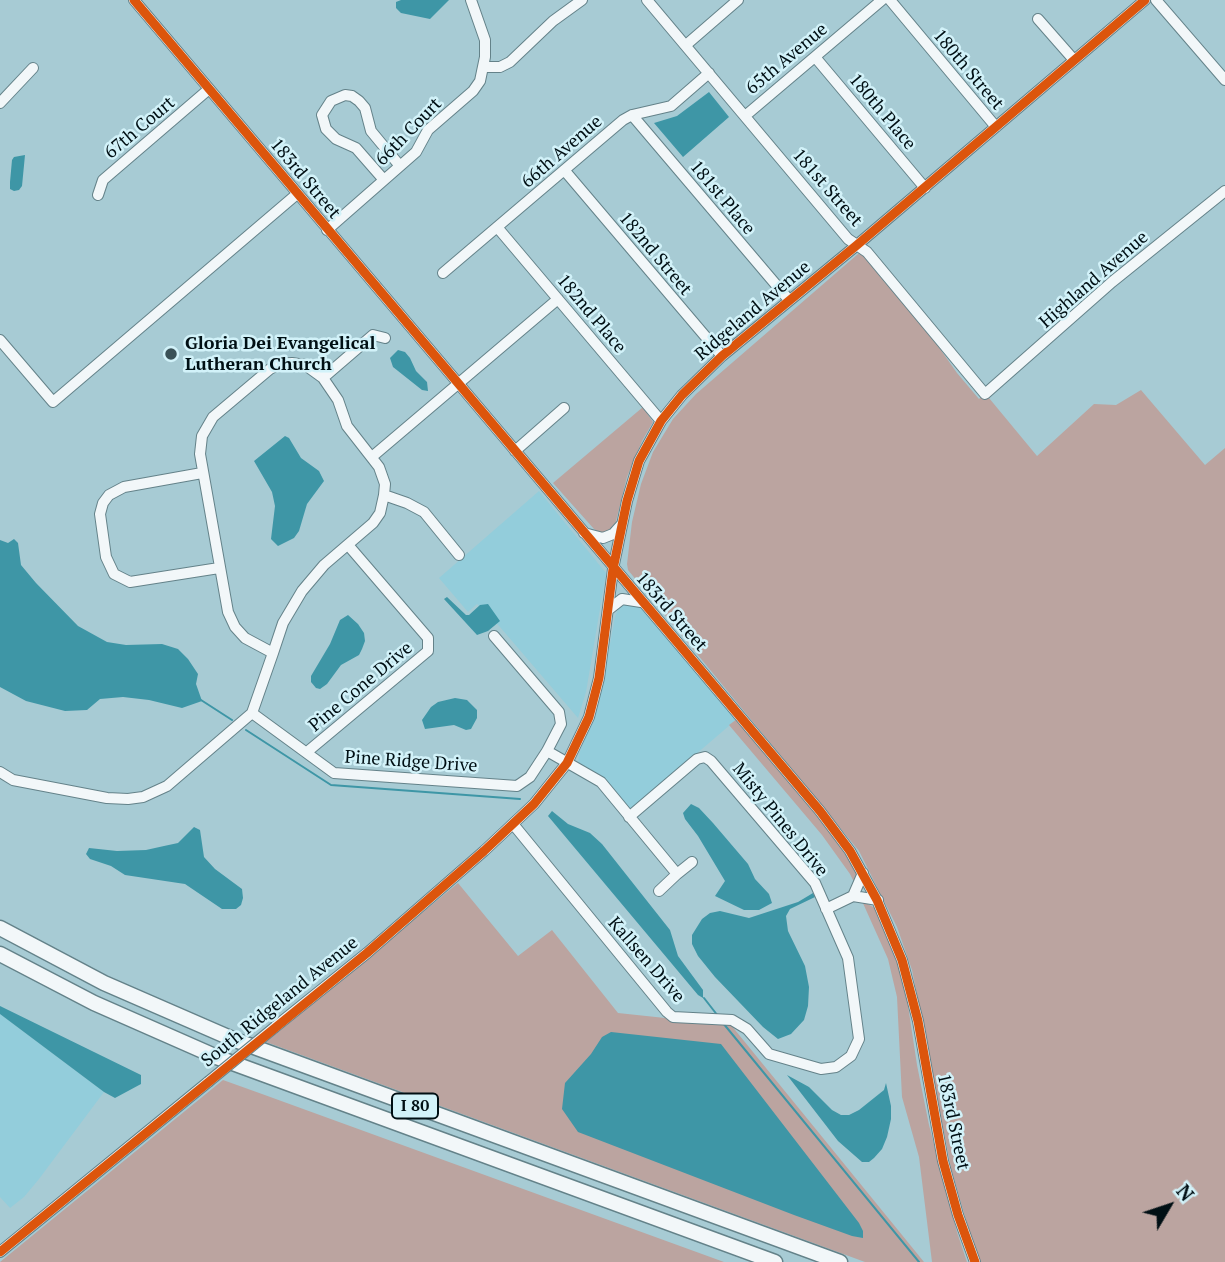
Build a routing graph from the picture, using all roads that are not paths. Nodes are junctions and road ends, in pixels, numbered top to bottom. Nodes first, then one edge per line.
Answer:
1 (471, 0) edge
2 (582, 0) edge
3 (647, 0) edge
4 (738, 0) edge
5 (882, 0) edge
6 (890, 0) edge
7 (1144, 0) edge
8 (1156, 0) edge
9 (141, 2) edge
10 (1038, 19) dead end
11 (686, 45) junction
12 (815, 57) junction
13 (1073, 60) junction
14 (484, 67) junction
15 (33, 68) dead end
16 (709, 73) junction
17 (1225, 80) edge
18 (209, 89) junction
19 (0, 103) edge
20 (632, 115) junction
21 (745, 116) junction
22 (996, 127) junction
23 (400, 166) junction
24 (565, 171) junction
25 (384, 180) junction
26 (925, 188) junction
27 (1225, 191) edge
28 (297, 194) junction
29 (98, 195) dead end
30 (497, 227) junction
31 (327, 230) junction
32 (858, 245) junction
33 (443, 274) dead end
34 (558, 299) junction
35 (789, 300) junction
36 (385, 338) dead end
37 (0, 340) edge
38 (723, 356) junction
39 (323, 378) junction
40 (458, 384) junction
41 (985, 394) joint
42 (564, 408) dead end
43 (661, 421) junction
44 (515, 451) junction
45 (373, 456) junction
46 (202, 473) junction
47 (384, 495) junction
48 (622, 524) junction
49 (583, 532) junction
50 (348, 545) junction
51 (460, 555) dead end
52 (219, 568) junction
53 (613, 569) junction
54 (641, 601) junction
55 (608, 610) junction
56 (494, 636) dead end
57 (273, 653) junction
58 (252, 713) junction
59 (547, 751) junction
60 (307, 752) junction
61 (567, 763) junction
62 (0, 772) edge
63 (629, 817) junction
64 (513, 824) junction
65 (692, 862) dead end
66 (863, 873) junction
67 (677, 874) junction
68 (659, 891) dead end
69 (853, 896) junction
70 (878, 900) junction
71 (826, 909) junction
72 (0, 928) edge
73 (0, 954) edge
74 (829, 1069) joint
75 (0, 1252) edge
76 (775, 1262) edge
77 (840, 1262) edge
78 (975, 1262) edge

1 - 14 street
2 - 14 street
3 - 11 street, 181st Street
4 - 11 street
5 - 12 street, 65th Avenue
6 - 22 street, 180th Street
7 - 13 street, Ridgeland Avenue
8 - 17 street
9 - 18 street, 183rd Street
10 - 13 street
11 - 16 street, 181st Street
12 - 21 street, 65th Avenue
12 - 26 street, 180th Place
13 - 22 street, Ridgeland Avenue
14 - 23 street, 66th Court
15 - 19 street
16 - 20 street, 66th Avenue
16 - 21 street, 181st Street
18 - 28 street, 183rd Street
18 - 29 street, 67th Court
20 - 24 street, 66th Avenue
20 - 35 street, 181st Place
21 - 32 street, 181st Street
22 - 26 street, Ridgeland Avenue
23 - 25 street, 66th Court
23 - 25 street
24 - 30 street, 66th Avenue
24 - 38 street, 182nd Street
25 - 31 street, 66th Court
26 - 32 street, Ridgeland Avenue
27 - 41 street, Highland Avenue
28 - 31 street, 183rd Street
28 - 37 street
30 - 33 street, 66th Avenue
30 - 34 street, 182nd Place
31 - 40 street, 183rd Street
32 - 35 street, Ridgeland Avenue
32 - 41 street, 181st Street
34 - 40 street
34 - 43 street, 182nd Place
35 - 38 street, Ridgeland Avenue
36 - 39 street
38 - 43 street, Ridgeland Avenue
39 - 45 street
39 - 46 street
40 - 44 street, 183rd Street
40 - 45 street
42 - 44 street
43 - 48 street, Ridgeland Avenue
44 - 49 street, 183rd Street
45 - 47 street
46 - 52 street
46 - 52 street
47 - 50 street
47 - 51 street
48 - 49 street
48 - 53 street, Ridgeland Avenue
49 - 53 street, 183rd Street
50 - 57 street
50 - 60 street, Pine Cone Drive
52 - 57 street
53 - 54 street, 183rd Street
53 - 55 street, Ridgeland Avenue
54 - 55 street
54 - 66 street, 183rd Street
55 - 61 street, Ridgeland Avenue
56 - 59 street
57 - 58 street
58 - 60 street, Pine Ridge Drive
58 - 62 street
59 - 60 street, Pine Ridge Drive
59 - 61 street
61 - 63 street
61 - 64 street, South Ridgeland Avenue
63 - 67 street
63 - 71 street, Misty Pines Drive
64 - 74 street, Kallsen Drive
64 - 75 street, South Ridgeland Avenue, bridge
65 - 67 street
66 - 69 street
66 - 70 street, 183rd Street
67 - 68 street
69 - 70 street
69 - 71 street
70 - 78 street, 183rd Street
71 - 74 street, Misty Pines Drive
72 - 77 highway, I 80
73 - 76 highway, I 80

